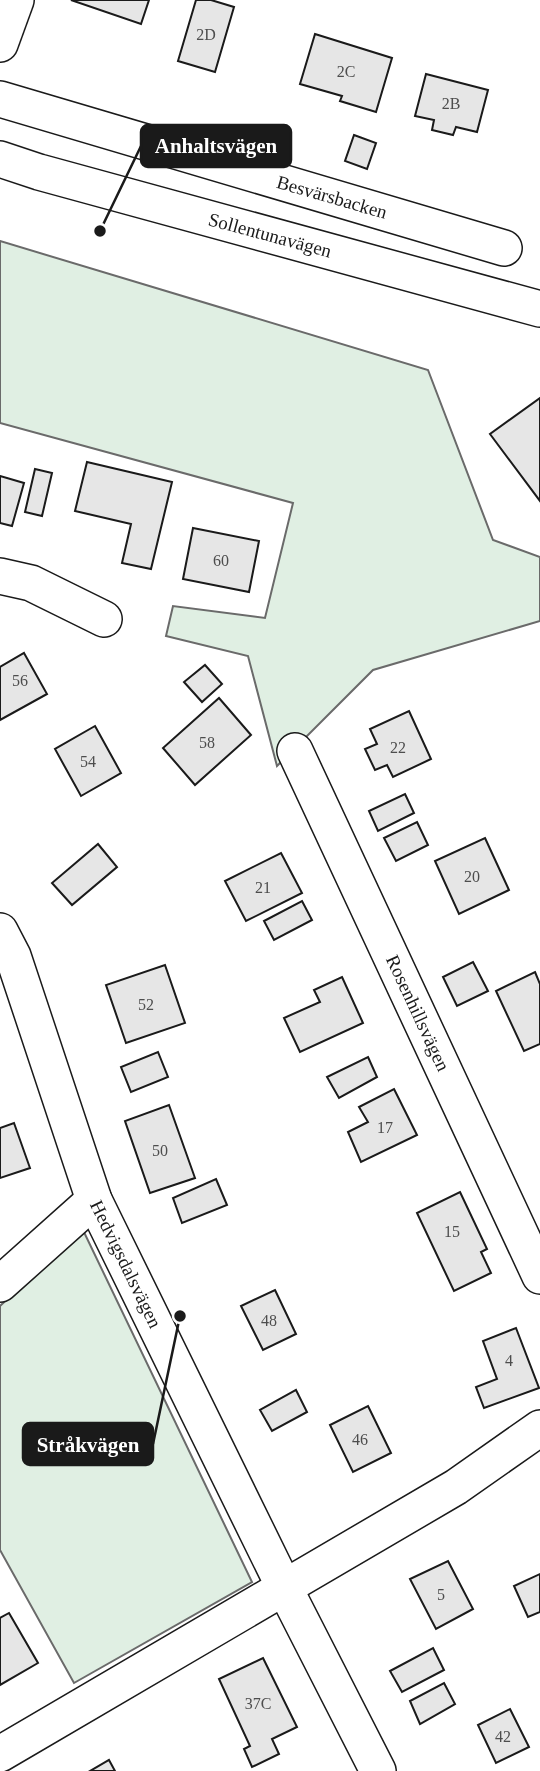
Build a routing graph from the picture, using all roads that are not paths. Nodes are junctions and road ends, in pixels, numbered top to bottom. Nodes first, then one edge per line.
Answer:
1 (16, 0) edge
2 (0, 44) edge
3 (0, 99) edge
4 (0, 159) edge
5 (504, 248) dead end
6 (540, 309) edge
7 (0, 576) edge
8 (104, 619) dead end
9 (295, 751) dead end
10 (0, 931) edge
11 (94, 1200) junction
12 (540, 1276) edge
13 (0, 1284) edge
14 (540, 1428) edge
15 (284, 1587) junction
16 (0, 1754) edge
17 (378, 1771) edge

1 - 2 street
3 - 5 street, Besvärsbacken
4 - 6 street, Sollentunavägen
7 - 8 street
9 - 12 street, Rosenhillsvägen
10 - 11 street, Hedvigsdalsvägen
11 - 13 street
11 - 15 street, Hedvigsdalsvägen
14 - 15 street
15 - 16 street
15 - 17 street, Hedvigsdalsvägen

